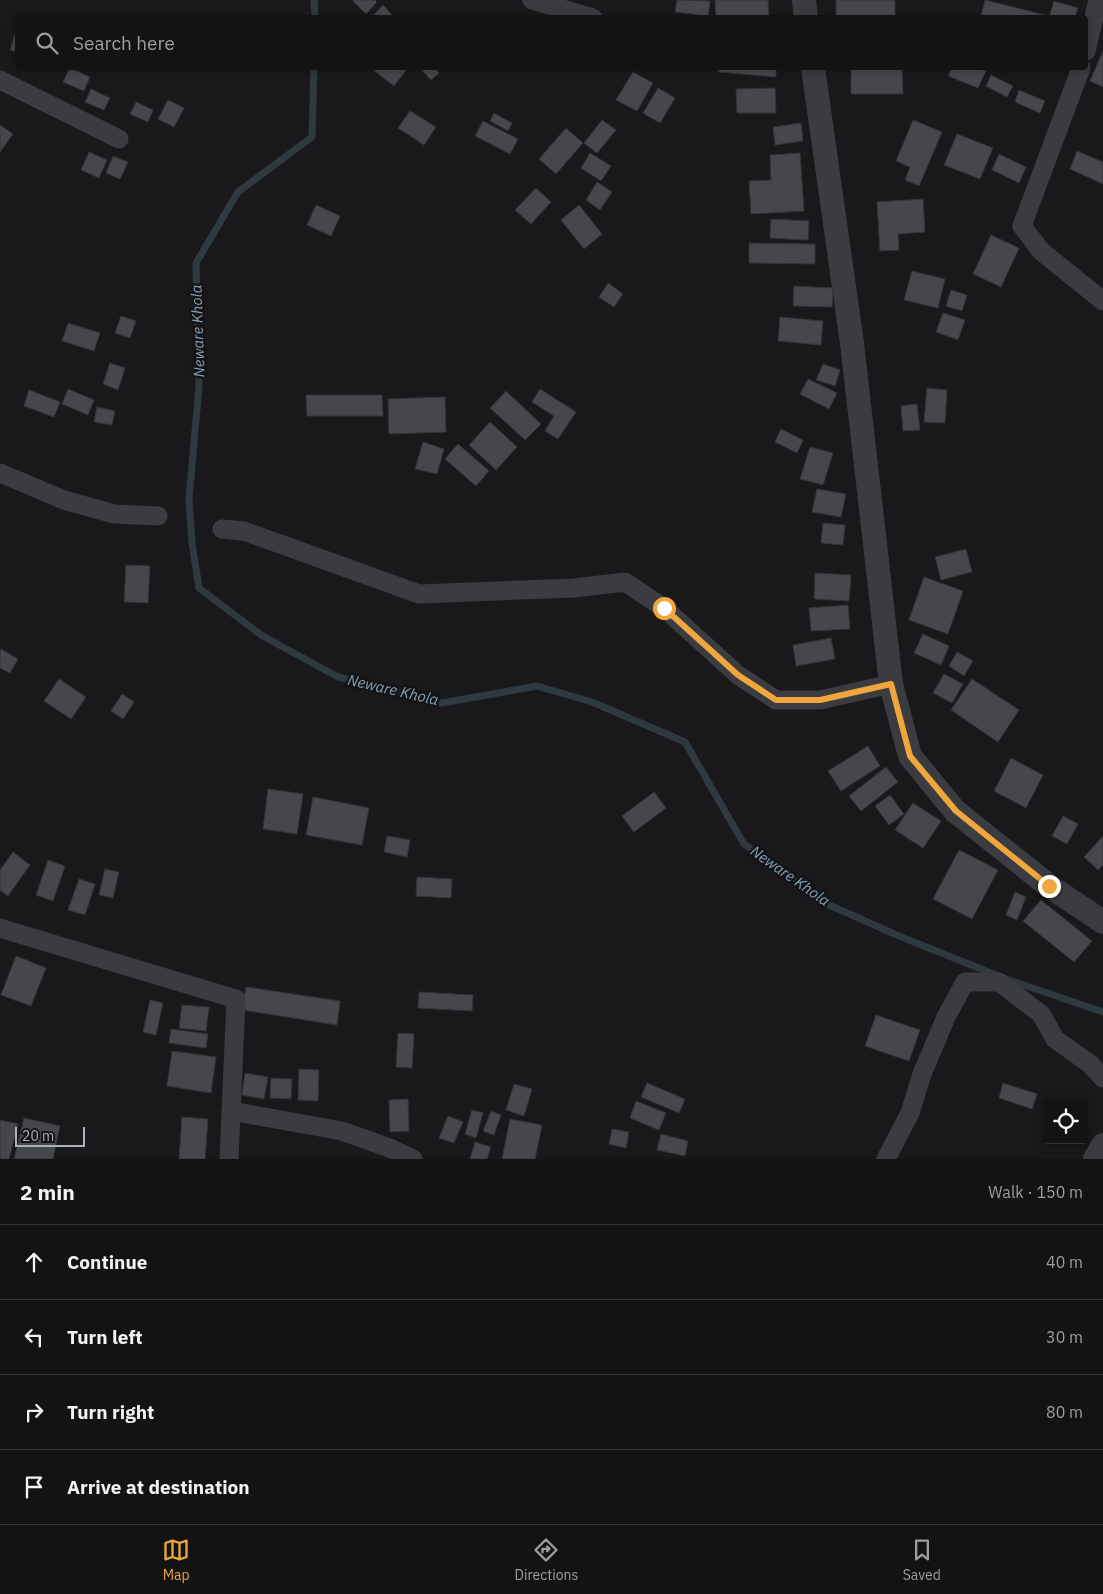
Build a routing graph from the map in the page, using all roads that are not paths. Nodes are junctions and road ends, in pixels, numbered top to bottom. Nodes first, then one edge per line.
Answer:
1 (532, 0) edge
2 (804, 0) edge
3 (1098, 0) edge
4 (583, 15) edge
5 (806, 15) edge
6 (1088, 42) edge
7 (813, 70) edge
8 (1080, 70) edge
9 (0, 80) edge
10 (119, 140) dead end
11 (1103, 301) edge
12 (0, 473) edge
13 (158, 516) dead end
14 (222, 529) dead end
15 (891, 684) junction
16 (1103, 922) edge
17 (0, 928) edge
18 (1103, 1078) edge
19 (231, 1111) junction
20 (1103, 1145) edge
21 (230, 1159) edge
22 (413, 1159) edge
23 (886, 1159) edge
24 (1095, 1159) edge

1 - 4 street
2 - 5 street
3 - 6 street
7 - 15 street
8 - 11 street
9 - 10 street
12 - 13 street
14 - 15 street
15 - 16 street
17 - 19 street
18 - 23 street
19 - 21 street
19 - 22 street
20 - 24 street

